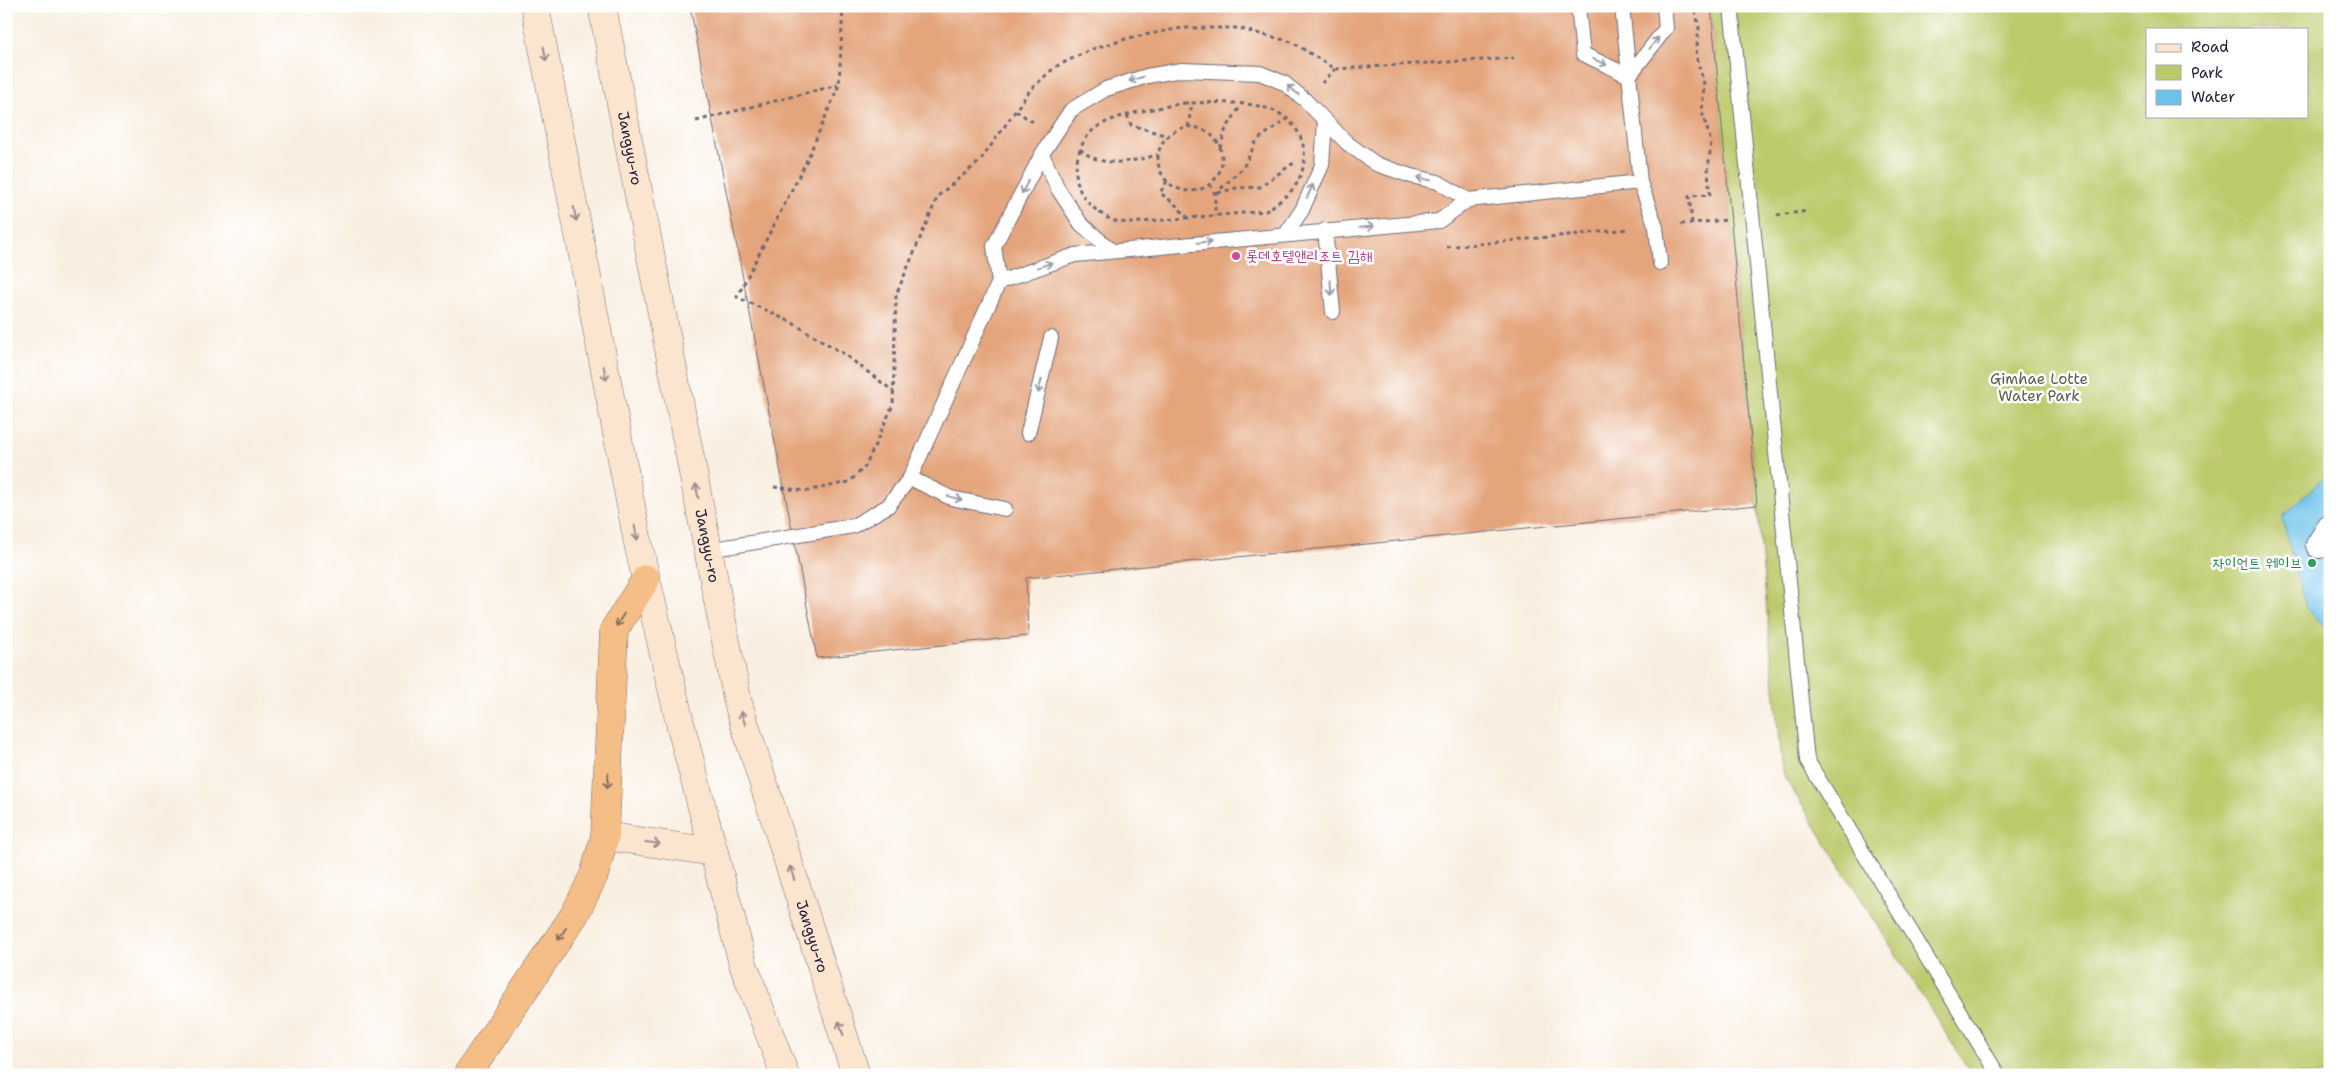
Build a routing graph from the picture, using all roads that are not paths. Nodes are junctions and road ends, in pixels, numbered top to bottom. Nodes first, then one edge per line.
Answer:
1 (536, 6) edge
2 (602, 6) edge
3 (1578, 6) edge
4 (1622, 6) edge
5 (1664, 6) edge
6 (1731, 6) edge
7 (1630, 76) junction
8 (1325, 121) junction
9 (1042, 154) junction
10 (1640, 182) junction
11 (1468, 200) junction
12 (1325, 230) junction
13 (1286, 234) junction
14 (1112, 251) junction
15 (1660, 263) dead end
16 (999, 282) junction
17 (1333, 312) dead end
18 (1052, 338) dead end
19 (1028, 434) dead end
20 (910, 478) junction
21 (1005, 509) dead end
22 (708, 550) junction
23 (646, 579) junction
24 (605, 836) junction
25 (714, 852) junction
26 (467, 1075) edge
27 (785, 1075) edge
28 (856, 1075) edge
29 (1998, 1075) edge

1 -> 23 main road
22 -> 2 main road, Jangyu-ro
3 -> 7 lane
4 - 7 lane
7 -> 5 lane
6 - 29 lane
7 - 10 lane
8 -> 9 lane
11 -> 8 lane
13 -> 8 lane
9 - 14 lane
9 -> 16 lane
10 - 11 lane
10 - 15 lane
12 -> 11 lane
12 - 13 lane
12 -> 17 lane
14 -> 13 lane
16 -> 14 lane
16 - 20 lane
18 -> 19 lane
20 -> 21 lane
20 - 22 lane
28 -> 22 main road, Jangyu-ro
23 -> 24 highway
23 - 25 main road
24 -> 25 main road
24 -> 26 highway
25 - 27 main road

